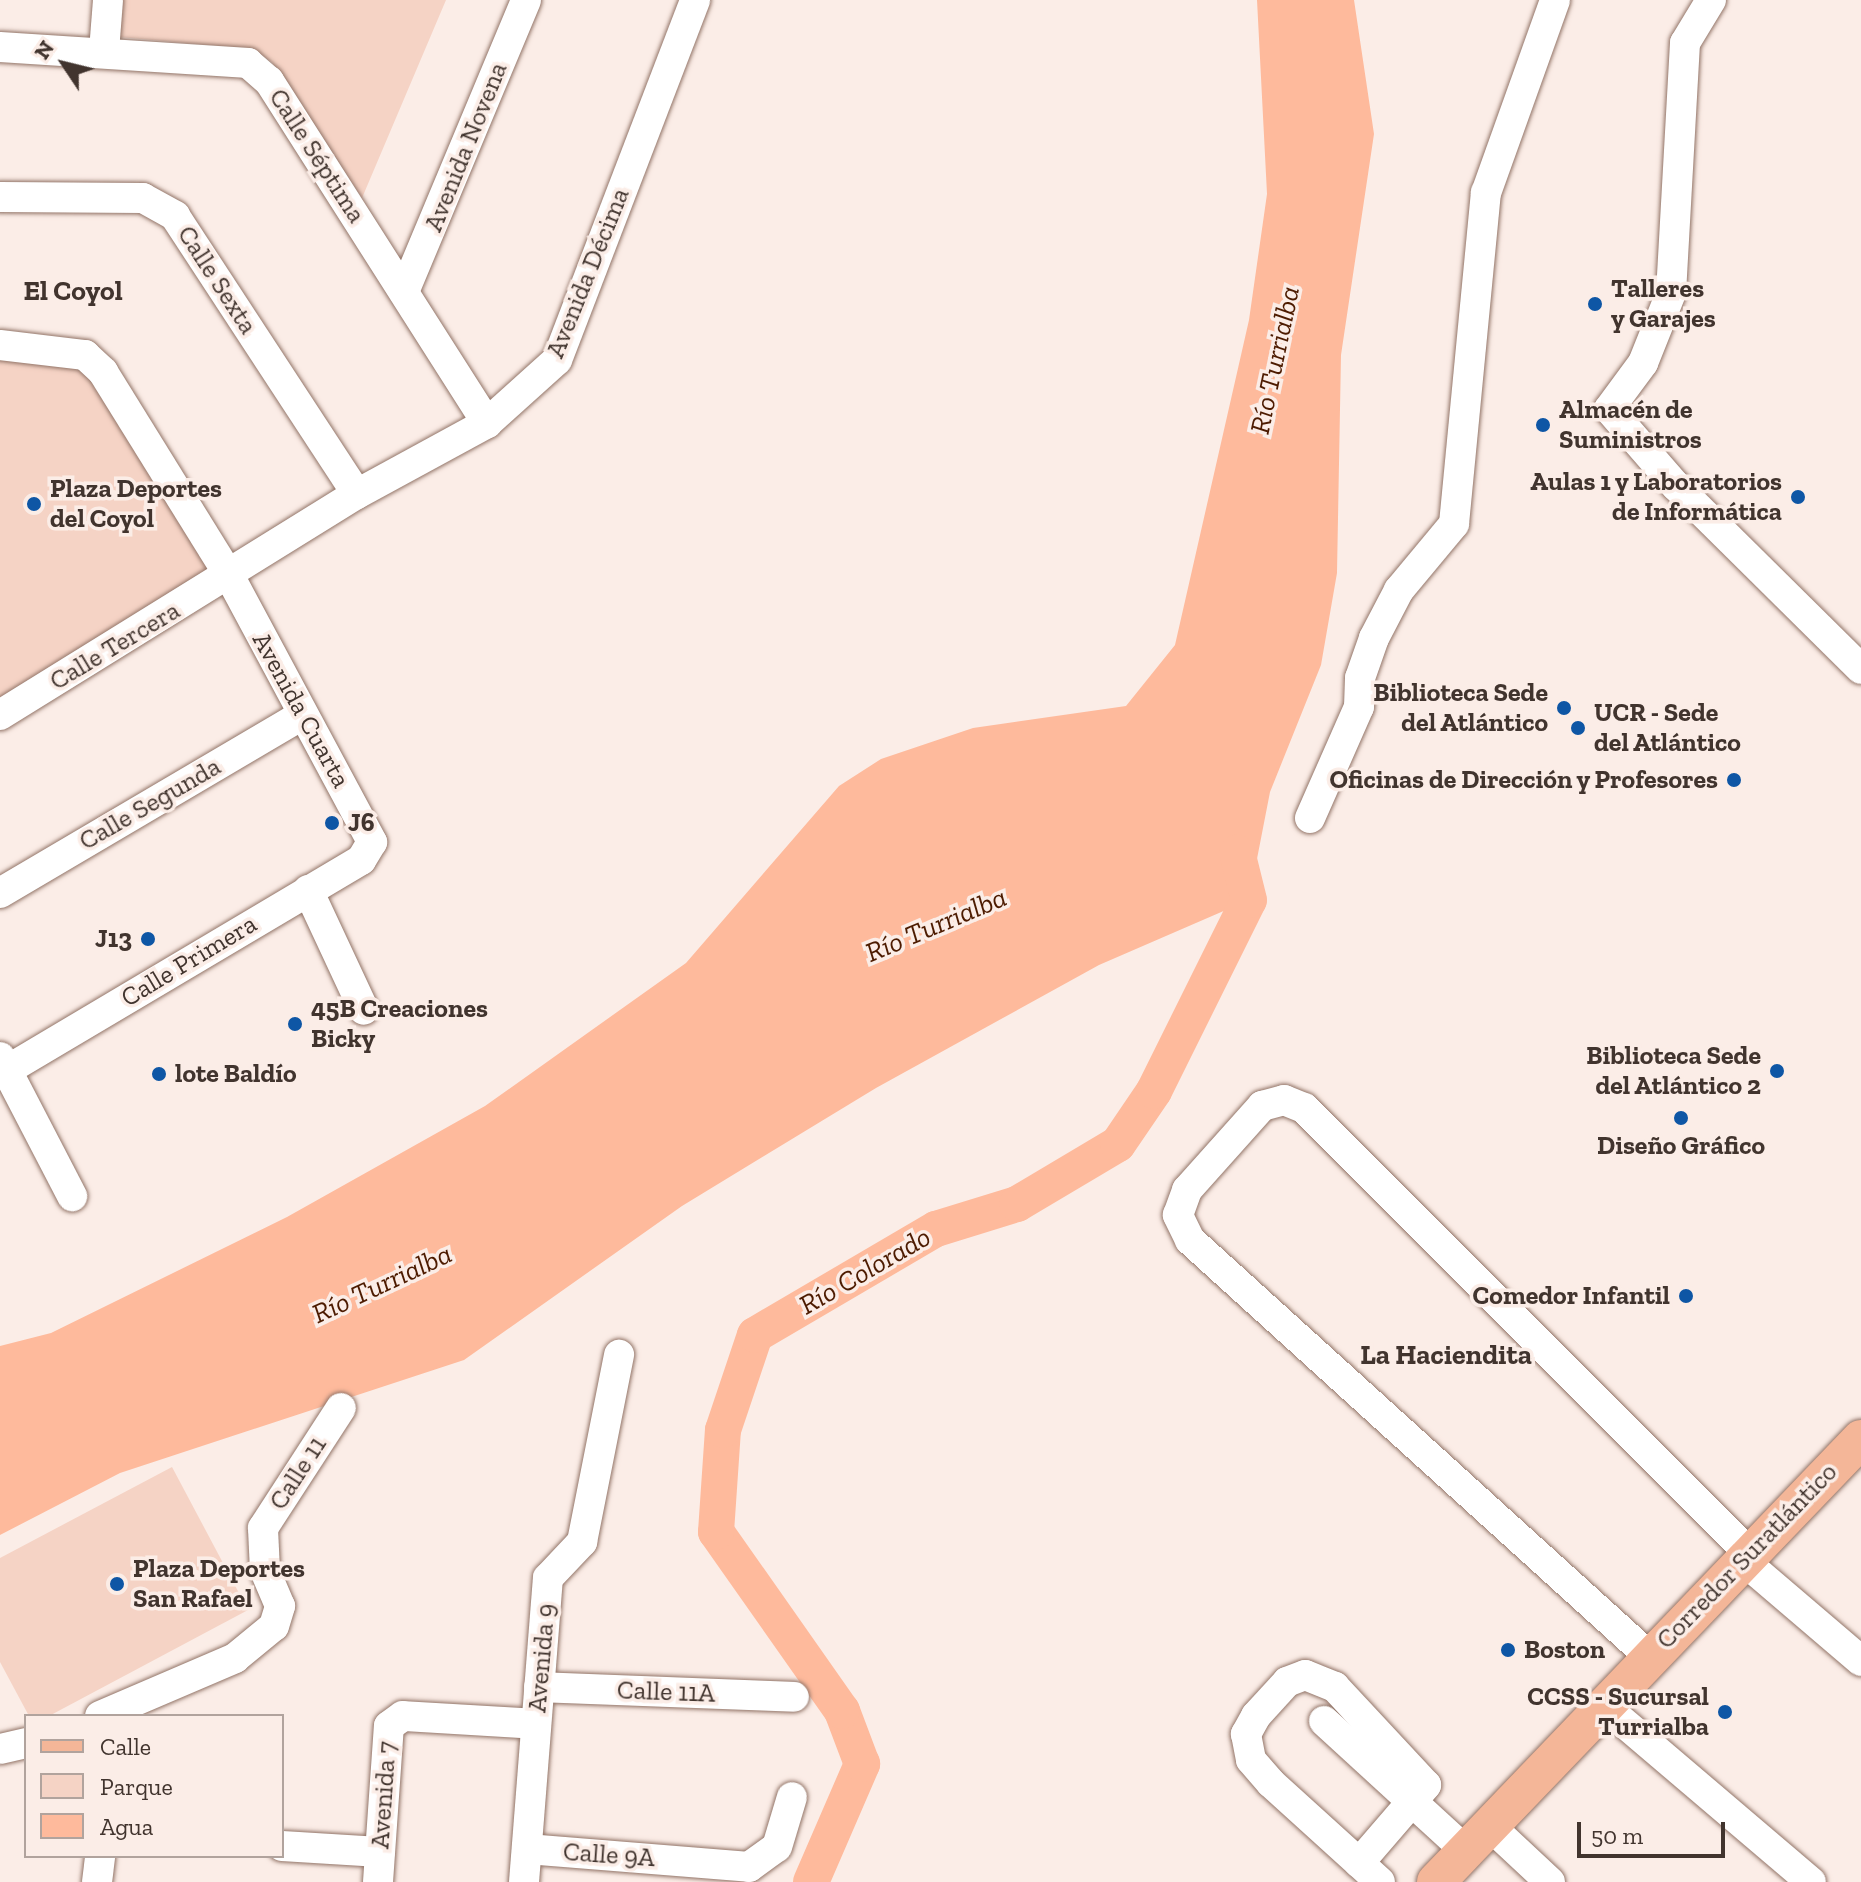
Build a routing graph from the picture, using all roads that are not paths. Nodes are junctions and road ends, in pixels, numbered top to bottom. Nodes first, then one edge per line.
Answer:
1 (108, 0) edge
2 (526, 0) edge
3 (695, 0) edge
4 (1555, 0) edge
5 (1711, 0) edge
6 (0, 47) edge
7 (104, 51) junction
8 (0, 197) edge
9 (404, 292) junction
10 (0, 345) edge
11 (487, 423) junction
12 (357, 494) junction
13 (230, 577) junction
14 (1861, 669) edge
15 (0, 715) edge
16 (301, 716) junction
17 (1310, 818) dead end
18 (372, 842) joint
19 (308, 890) junction
20 (0, 893) edge
21 (364, 1010) dead end
22 (2, 1067) edge
23 (72, 1196) dead end
24 (619, 1355) dead end
25 (341, 1408) dead end
26 (1861, 1439) edge
27 (1747, 1558) junction
28 (1650, 1657) junction
29 (1861, 1661) edge
30 (539, 1687) junction
31 (794, 1697) dead end
32 (1603, 1705) junction
33 (105, 1714) edge
34 (1324, 1721) dead end
35 (536, 1724) junction
36 (24, 1743) edge
37 (0, 1749) edge
38 (792, 1797) dead end
39 (1415, 1804) junction
40 (1477, 1838) junction
41 (284, 1846) edge
42 (527, 1849) junction
43 (100, 1858) edge
44 (379, 1867) edge
45 (1370, 1872) edge
46 (97, 1882) edge
47 (524, 1882) edge
48 (1436, 1882) edge
49 (1550, 1882) edge
50 (1811, 1882) edge

1 - 7 street
2 - 9 street, Avenida Novena
3 - 11 street, Avenida Décima
4 - 17 street
5 - 14 street
6 - 7 street, Calle Séptima
7 - 9 street, Calle Séptima
8 - 12 street, Calle Sexta
9 - 11 street, Calle Séptima
10 - 13 street, Avenida Cuarta
11 - 12 street, Avenida Décima
12 - 13 street, Avenida Décima
13 - 15 street, Calle Tercera
13 - 16 street, Avenida Cuarta
16 - 18 street, Avenida Cuarta
16 - 20 street, Calle Segunda
18 - 19 street, Calle Primera
19 - 21 street
19 - 22 street, Calle Primera
22 - 23 street
24 - 30 street, Avenida 9
25 - 33 street, Calle 11
26 - 27 main road, Corredor Suratlántico
27 - 28 main road, Corredor Suratlántico
27 - 28 street
27 - 29 street
28 - 32 main road, Corredor Suratlántico
30 - 31 street, Calle 11A
30 - 35 street, Avenida 9
32 - 40 main road, Corredor Suratlántico
32 - 50 street
34 - 39 street
35 - 42 street, Avenida 9
35 - 44 street, Avenida 7
36 - 37 street
38 - 42 street, Calle 9A
39 - 40 street
39 - 45 street
39 - 45 street
40 - 48 main road, Corredor Suratlántico
40 - 49 street
41 - 44 street
42 - 47 street, Avenida 9
43 - 46 street

